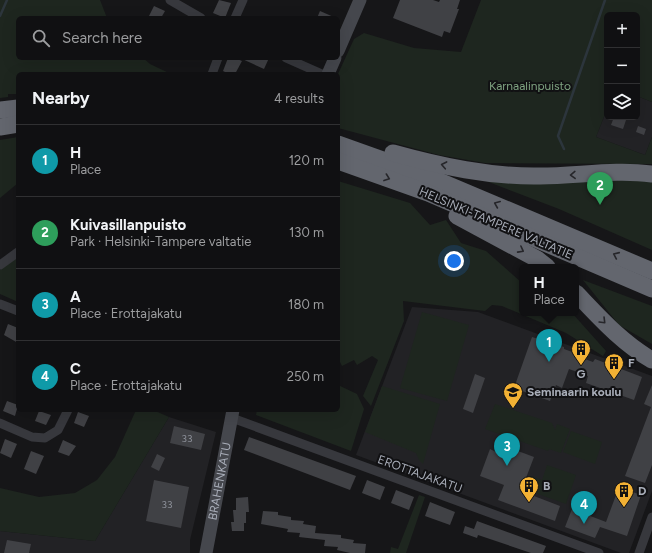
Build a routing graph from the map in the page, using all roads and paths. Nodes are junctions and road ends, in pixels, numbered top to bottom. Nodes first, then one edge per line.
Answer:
1 (170, 0) edge
2 (243, 0) edge
3 (360, 0) edge
4 (198, 16) edge
5 (236, 16) edge
6 (340, 45) edge
7 (217, 60) edge
8 (290, 60) edge
9 (334, 60) edge
10 (213, 72) edge
11 (318, 72) edge
12 (329, 72) edge
13 (16, 108) edge
14 (0, 110) edge
15 (16, 124) edge
16 (0, 127) edge
17 (340, 143) edge
18 (340, 144) edge
19 (340, 162) edge
20 (652, 174) edge
21 (428, 193) junction
22 (16, 253) edge
23 (543, 264) edge
24 (0, 265) edge
25 (652, 271) edge
26 (652, 289) edge
27 (579, 296) edge
28 (0, 304) edge
29 (16, 311) edge
30 (652, 360) edge
31 (67, 412) edge
32 (233, 414) edge
33 (0, 423) edge
34 (652, 517) edge
35 (206, 553) edge
36 (599, 553) edge
37 (639, 553) edge

1 - 4 street
2 - 5 street
3 - 6 main road
7 - 10 street
8 - 11 street
9 - 12 main road
13 - 14 highway
15 - 16 highway
20 -> 17 highway
25 -> 18 highway, HELSINKI-TAMPERE VALTATIE
19 -> 21 highway, HELSINKI-TAMPERE VALTATIE
21 -> 23 highway
21 - 26 highway, HELSINKI-TAMPERE VALTATIE
22 - 24 street
27 -> 30 highway
28 - 29 street
31 - 33 street
32 - 35 main road, BRAHENKATU
32 - 36 street, EROTTAJAKATU
34 - 37 street

